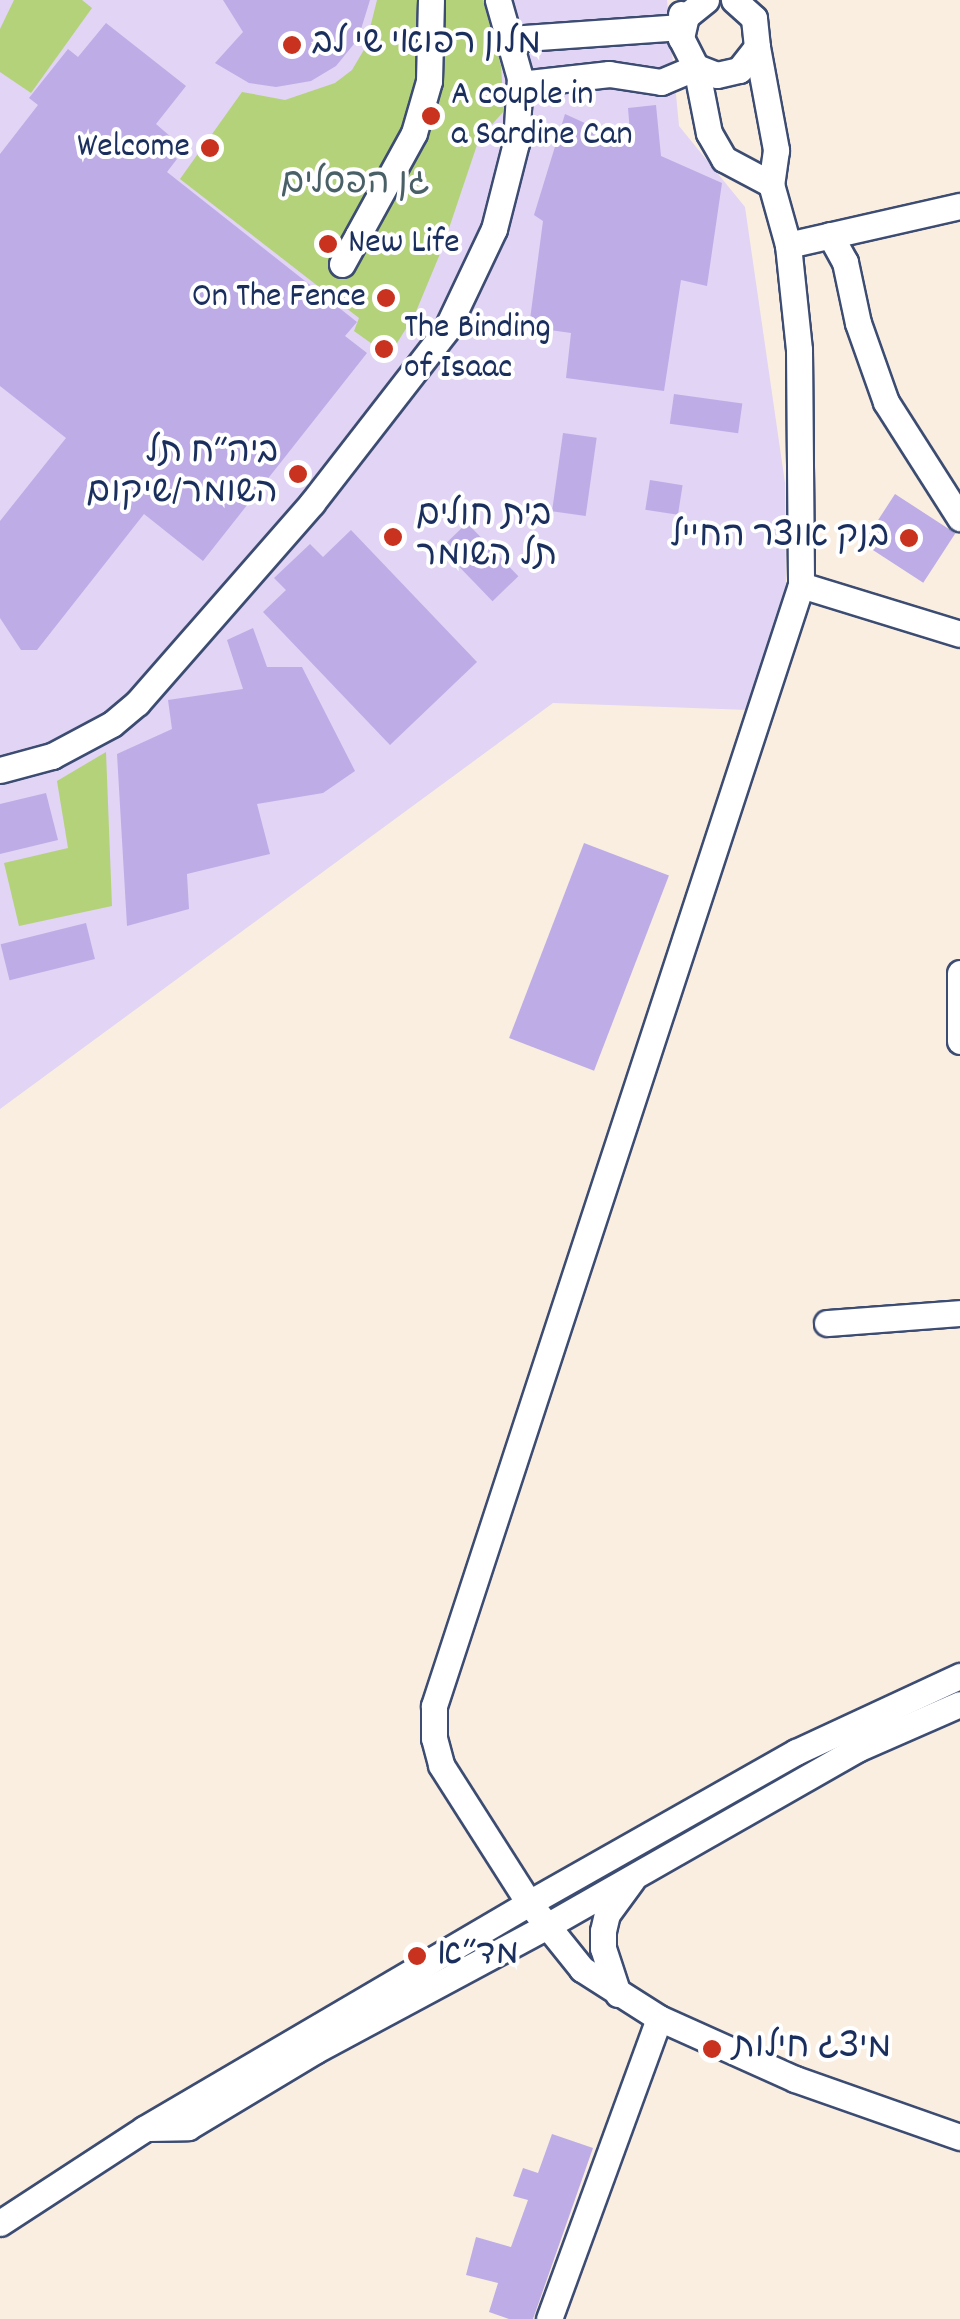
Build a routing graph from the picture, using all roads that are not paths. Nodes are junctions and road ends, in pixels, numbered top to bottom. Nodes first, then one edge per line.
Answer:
1 (432, 0) edge
2 (498, 0) edge
3 (680, 0) edge
4 (706, 0) edge
5 (734, 0) edge
6 (754, 9) edge
7 (682, 27) junction
8 (510, 39) junction
9 (757, 48) junction
10 (696, 67) junction
11 (520, 84) junction
12 (771, 184) junction
13 (960, 206) edge
14 (830, 235) junction
15 (788, 245) junction
16 (342, 264) dead end
17 (960, 518) edge
18 (801, 586) junction
19 (960, 634) edge
20 (0, 770) edge
21 (960, 972) edge
22 (960, 1041) edge
23 (960, 1313) edge
24 (827, 1323) dead end
25 (960, 1676) edge
26 (960, 1704) edge
27 (638, 1872) junction
28 (528, 1903) junction
29 (547, 1926) junction
30 (618, 1994) junction
31 (659, 2018) junction
32 (144, 2129) junction
33 (960, 2137) edge
34 (0, 2223) edge
35 (549, 2319) edge

1 - 16 street
2 - 8 street
3 - 7 street
4 - 7 street
5 - 6 street
6 - 9 street
7 - 8 street
7 - 10 street
8 - 11 street
9 - 10 street
9 - 12 street
10 - 11 street
10 - 12 street
11 - 20 street
12 - 15 street
13 - 14 street
14 - 15 street
14 - 17 street
15 - 18 street
18 - 19 street
18 - 28 street
21 - 22 street
23 - 24 street
25 - 28 street
26 - 27 street
27 - 29 street
27 - 30 street
28 - 29 street
28 - 32 street
29 - 30 street
29 - 32 street
30 - 31 street
31 - 33 street
31 - 35 street
32 - 34 street

